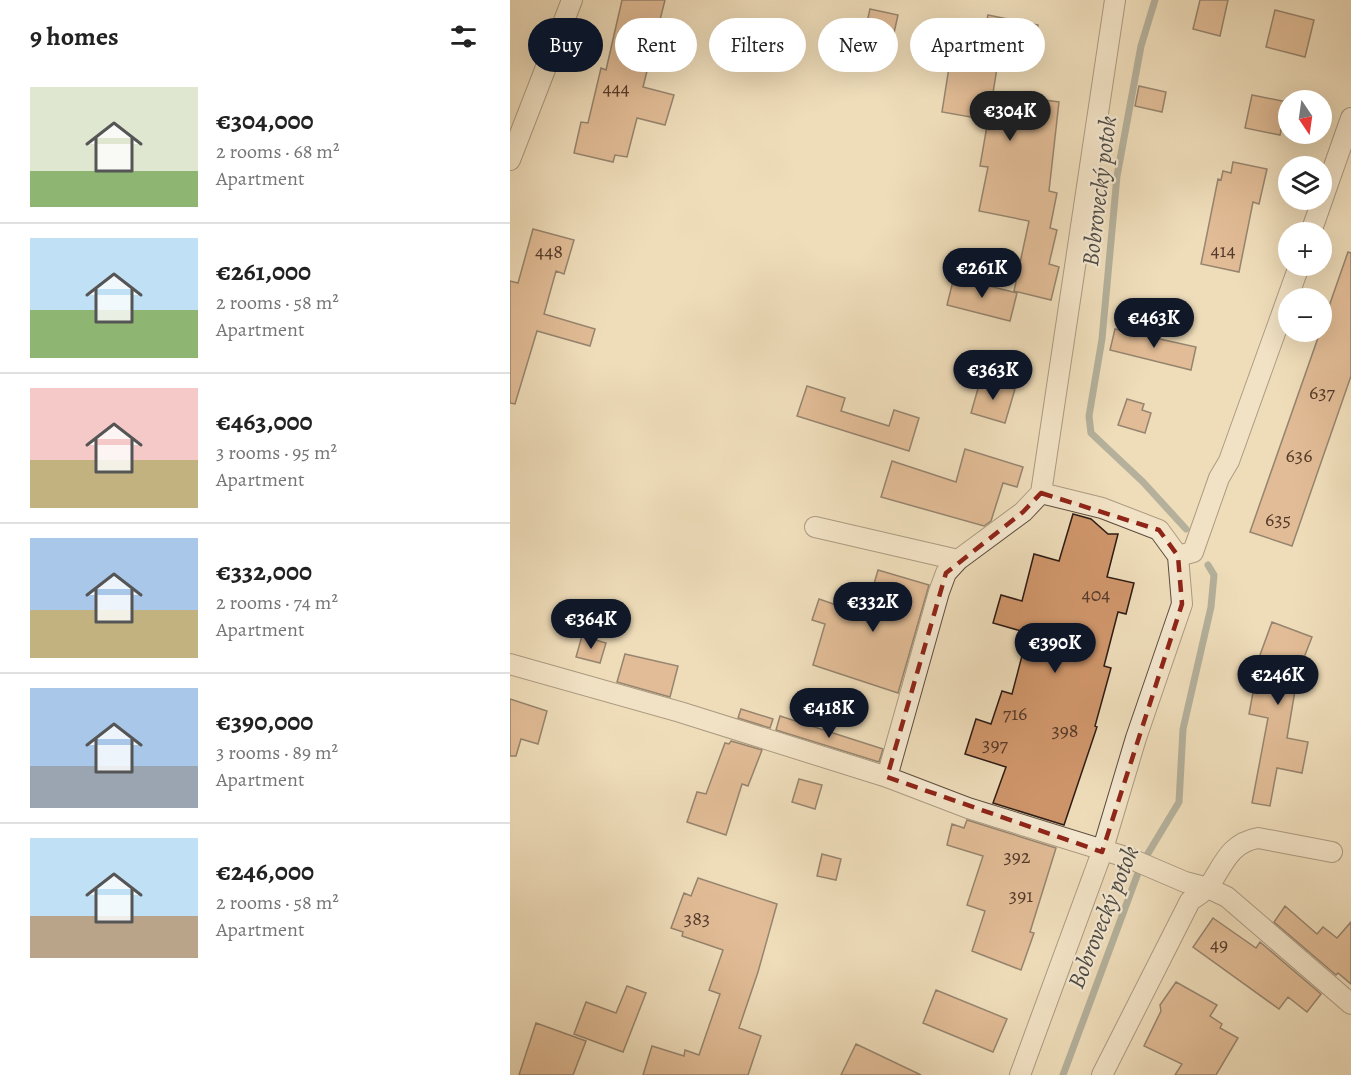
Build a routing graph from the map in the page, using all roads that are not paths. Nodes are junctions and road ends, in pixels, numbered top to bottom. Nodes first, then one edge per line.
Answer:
1 (572, 0) edge
2 (1115, 0) edge
3 (1351, 118) edge
4 (510, 160) edge
5 (1315, 222) edge
6 (1295, 276) edge
7 (1041, 493) junction
8 (815, 527) dead end
9 (1178, 556) junction
10 (958, 560) junction
11 (510, 664) edge
12 (887, 777) junction
13 (1102, 852) junction
14 (1332, 852) dead end
15 (1208, 888) junction
16 (1351, 1004) edge
17 (1020, 1075) edge
18 (1102, 1075) edge

1 - 4 street
2 - 7 street
3 - 5 street
6 - 9 street
7 - 9 street
7 - 10 street
8 - 10 street
9 - 13 street
10 - 12 street
11 - 12 street
12 - 13 street
13 - 15 street
13 - 17 street
14 - 15 street
15 - 16 street
15 - 18 street

